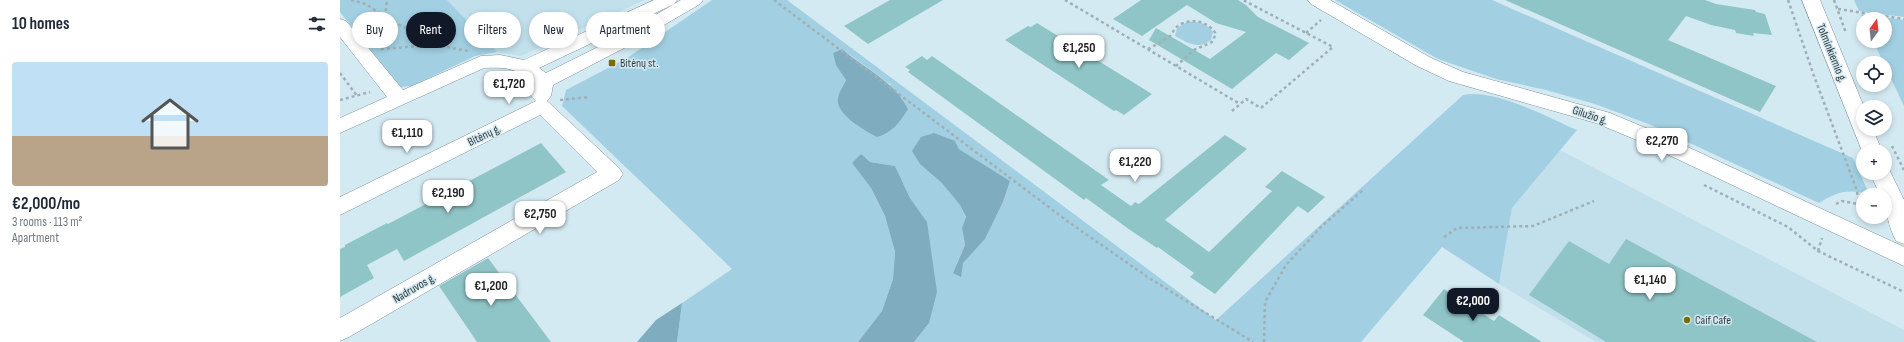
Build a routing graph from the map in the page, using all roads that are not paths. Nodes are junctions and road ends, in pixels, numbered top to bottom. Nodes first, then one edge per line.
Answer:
1 (668, 0) edge
2 (694, 0) edge
3 (1318, 0) edge
4 (1811, 0) edge
5 (340, 25) edge
6 (526, 66) junction
7 (544, 82) junction
8 (394, 92) junction
9 (542, 106) junction
10 (340, 126) edge
11 (1869, 144) edge
12 (1884, 180) edge
13 (340, 207) edge
14 (1904, 235) edge
15 (1904, 258) edge
16 (340, 330) edge

1 - 6 street
2 - 7 street
3 - 15 street, Gilužio g.
4 - 11 street, Tolminkiemio g.
5 - 8 street
6 - 7 street
6 - 8 street
7 - 9 street
8 - 10 street
9 - 13 street, Bitėnų g.
9 - 16 street, Nadruvos g.
12 - 14 street

